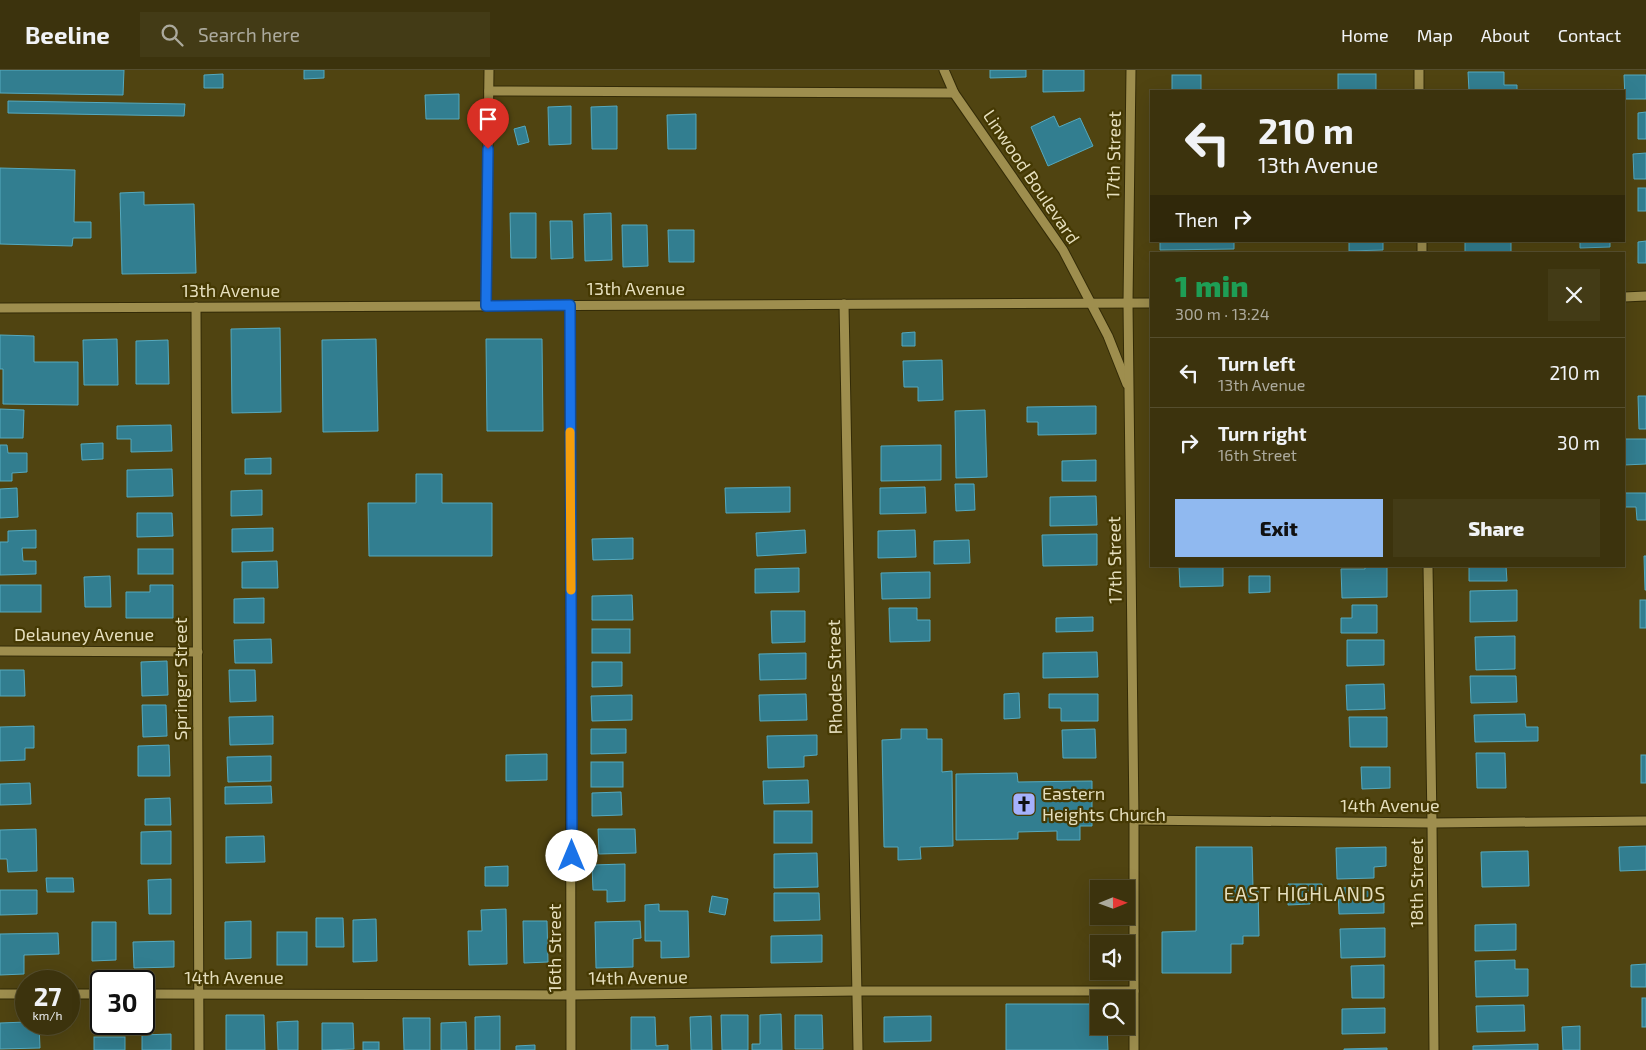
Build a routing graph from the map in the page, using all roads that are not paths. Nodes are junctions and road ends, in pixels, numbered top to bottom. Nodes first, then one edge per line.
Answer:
1 (489, 70) edge
2 (944, 70) edge
3 (1131, 70) edge
4 (1419, 70) edge
5 (489, 90) junction
6 (1419, 90) edge
7 (954, 93) junction
8 (1646, 296) edge
9 (1625, 297) edge
10 (1091, 303) junction
11 (1128, 303) junction
12 (1150, 303) edge
13 (844, 304) junction
14 (570, 305) junction
15 (486, 306) junction
16 (196, 307) junction
17 (0, 308) edge
18 (1129, 389) junction
19 (1428, 567) edge
20 (0, 651) edge
21 (198, 652) junction
22 (1134, 820) junction
23 (1646, 821) edge
24 (1432, 823) junction
25 (858, 990) junction
26 (1134, 990) edge
27 (1090, 991) edge
28 (0, 994) edge
29 (15, 994) edge
30 (155, 994) edge
31 (199, 994) junction
32 (571, 995) junction
33 (1134, 1035) edge
34 (199, 1050) edge
35 (571, 1050) edge
36 (858, 1050) edge
37 (1134, 1050) edge
38 (1434, 1050) edge

1 - 5 street
2 - 7 street, Linwood Boulevard
3 - 11 street, 17th Street
4 - 6 street
5 - 7 street
5 - 15 street
7 - 10 street, Linwood Boulevard
8 - 9 street
10 - 11 street, 13th Avenue
10 - 13 street, 13th Avenue
10 - 18 street
11 - 12 street, 13th Avenue
11 - 18 street, 17th Street
13 - 14 street, 13th Avenue
13 - 25 street, Rhodes Street
14 - 15 street, 13th Avenue
14 - 32 street, 16th Street
15 - 16 street, 13th Avenue
16 - 17 street, 13th Avenue
16 - 21 street, Springer Street
18 - 22 street, 17th Street
19 - 24 street, 18th Street
20 - 21 street, Delauney Avenue
21 - 31 street, Springer Street
22 - 24 street, 14th Avenue
22 - 26 street, 17th Street
23 - 24 street, 14th Avenue
24 - 38 street, 18th Street
25 - 27 street, 14th Avenue
25 - 32 street, 14th Avenue
25 - 36 street, Rhodes Street
28 - 29 street
30 - 31 street, 14th Avenue
31 - 32 street, 14th Avenue
31 - 34 street, Springer Street
32 - 35 street, 16th Street
33 - 37 street, 17th Street

